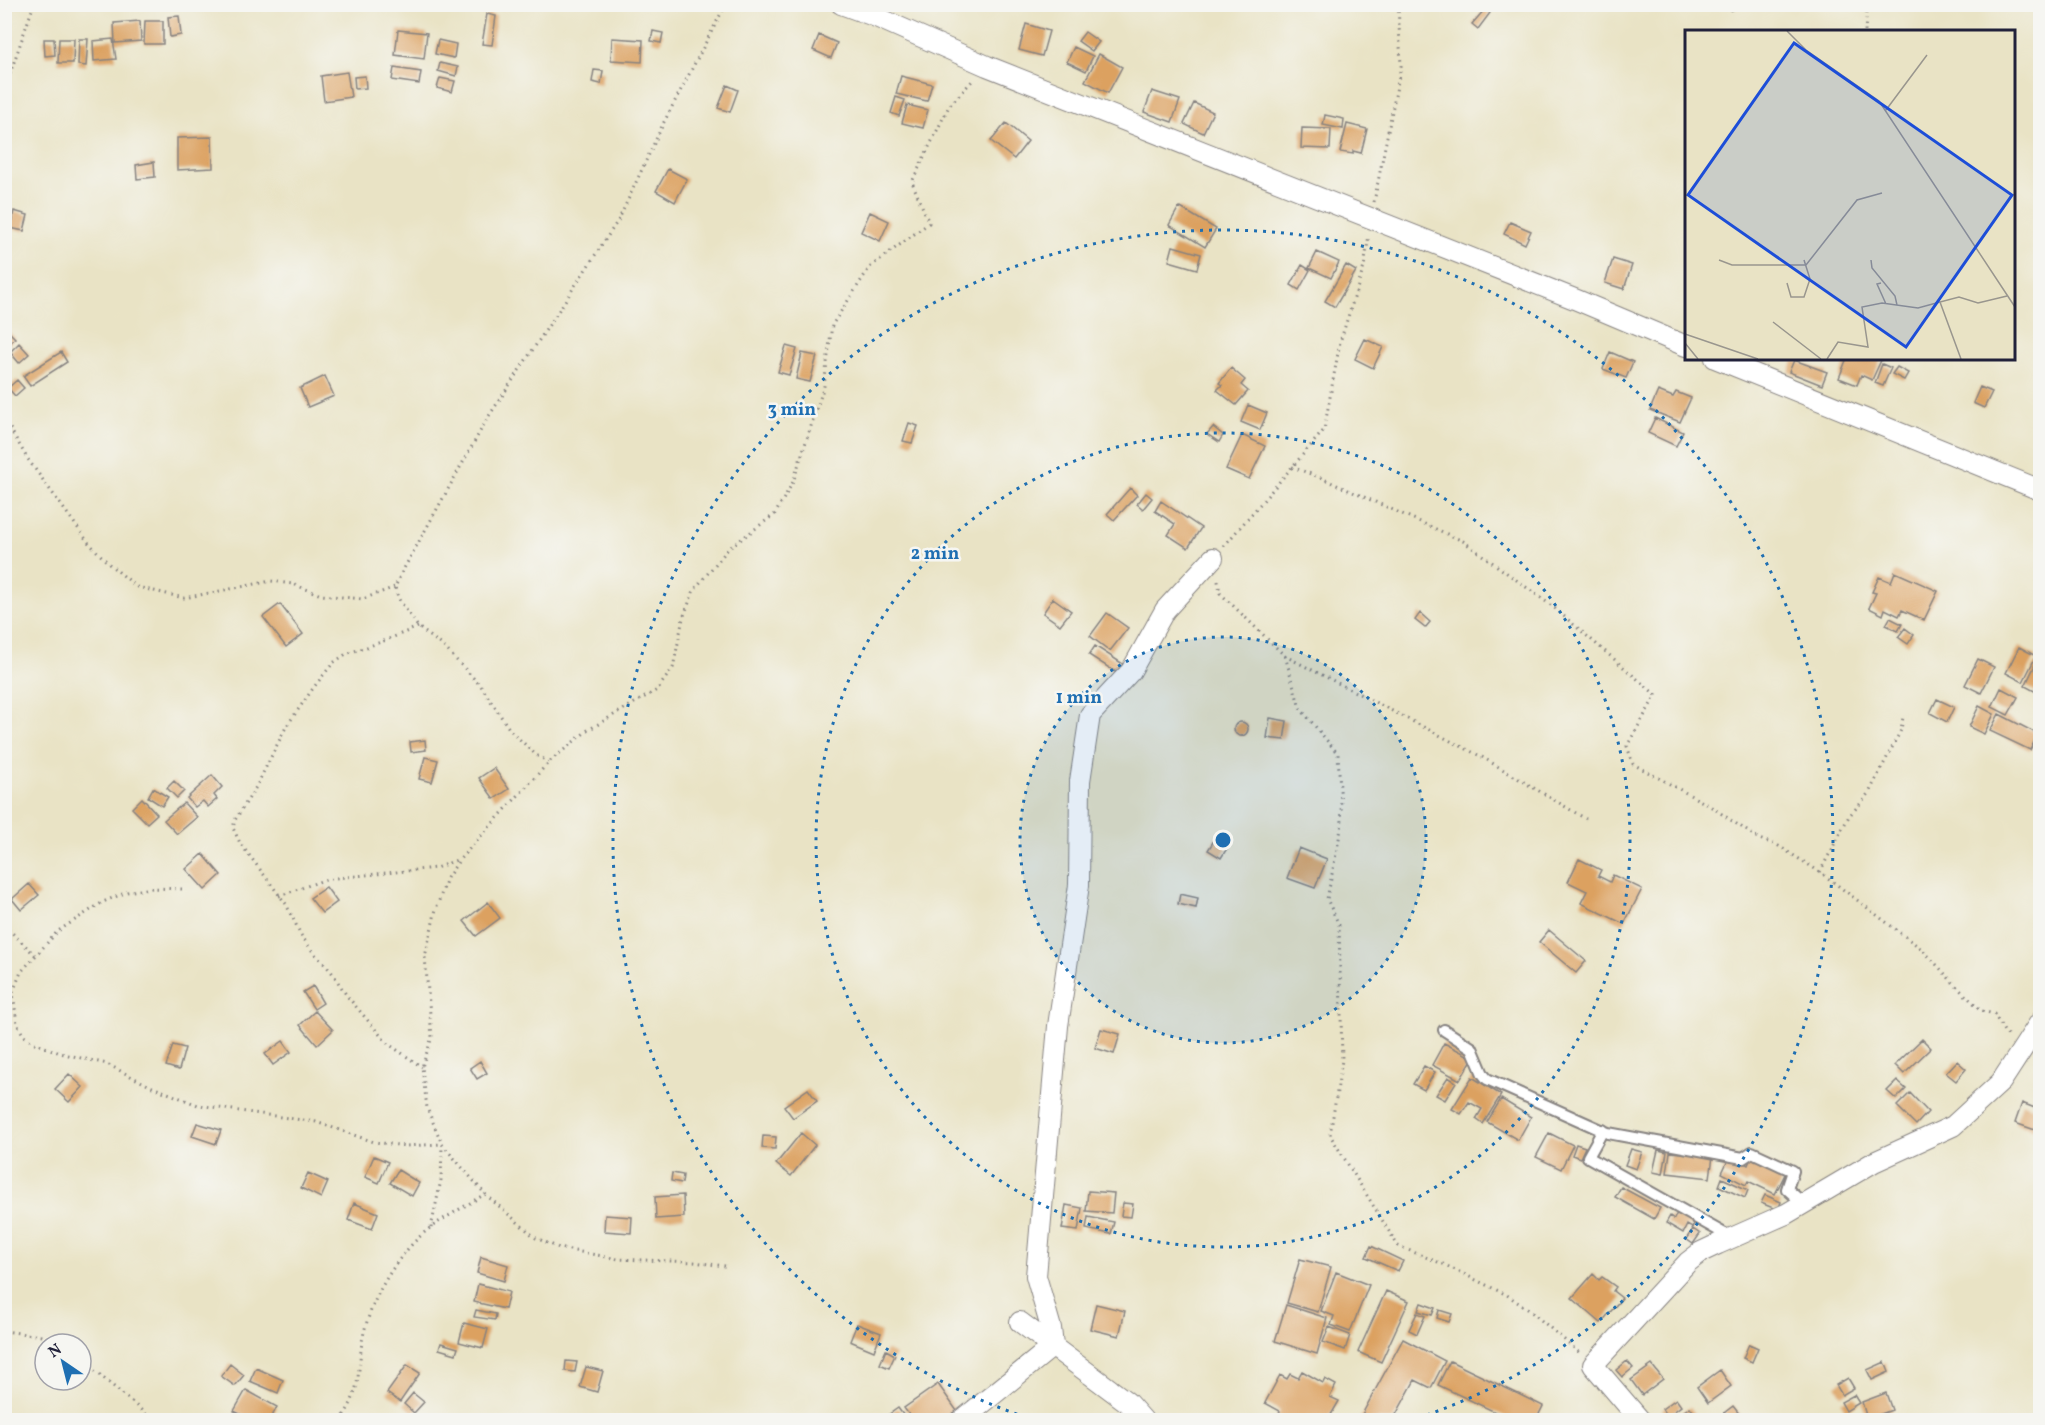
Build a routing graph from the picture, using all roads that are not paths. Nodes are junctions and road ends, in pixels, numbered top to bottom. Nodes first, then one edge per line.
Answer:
1 (841, 4) edge
2 (874, 10) edge
3 (1685, 346) edge
4 (1720, 360) edge
5 (2040, 490) edge
6 (1213, 558) road end
7 (2040, 1022) edge
8 (1444, 1030) dead end
9 (1603, 1130) junction
10 (1804, 1203) junction
11 (1732, 1238) junction
12 (1020, 1322) dead end
13 (1053, 1346) junction
14 (962, 1420) edge
15 (1143, 1420) edge
16 (1640, 1420) edge

1 - 2 street
2 - 3 street
4 - 5 street
6 - 13 street
7 - 10 street
8 - 9 lane
9 - 10 lane
9 - 11 lane
10 - 11 street
11 - 16 street
12 - 13 street
13 - 14 street
13 - 15 street

